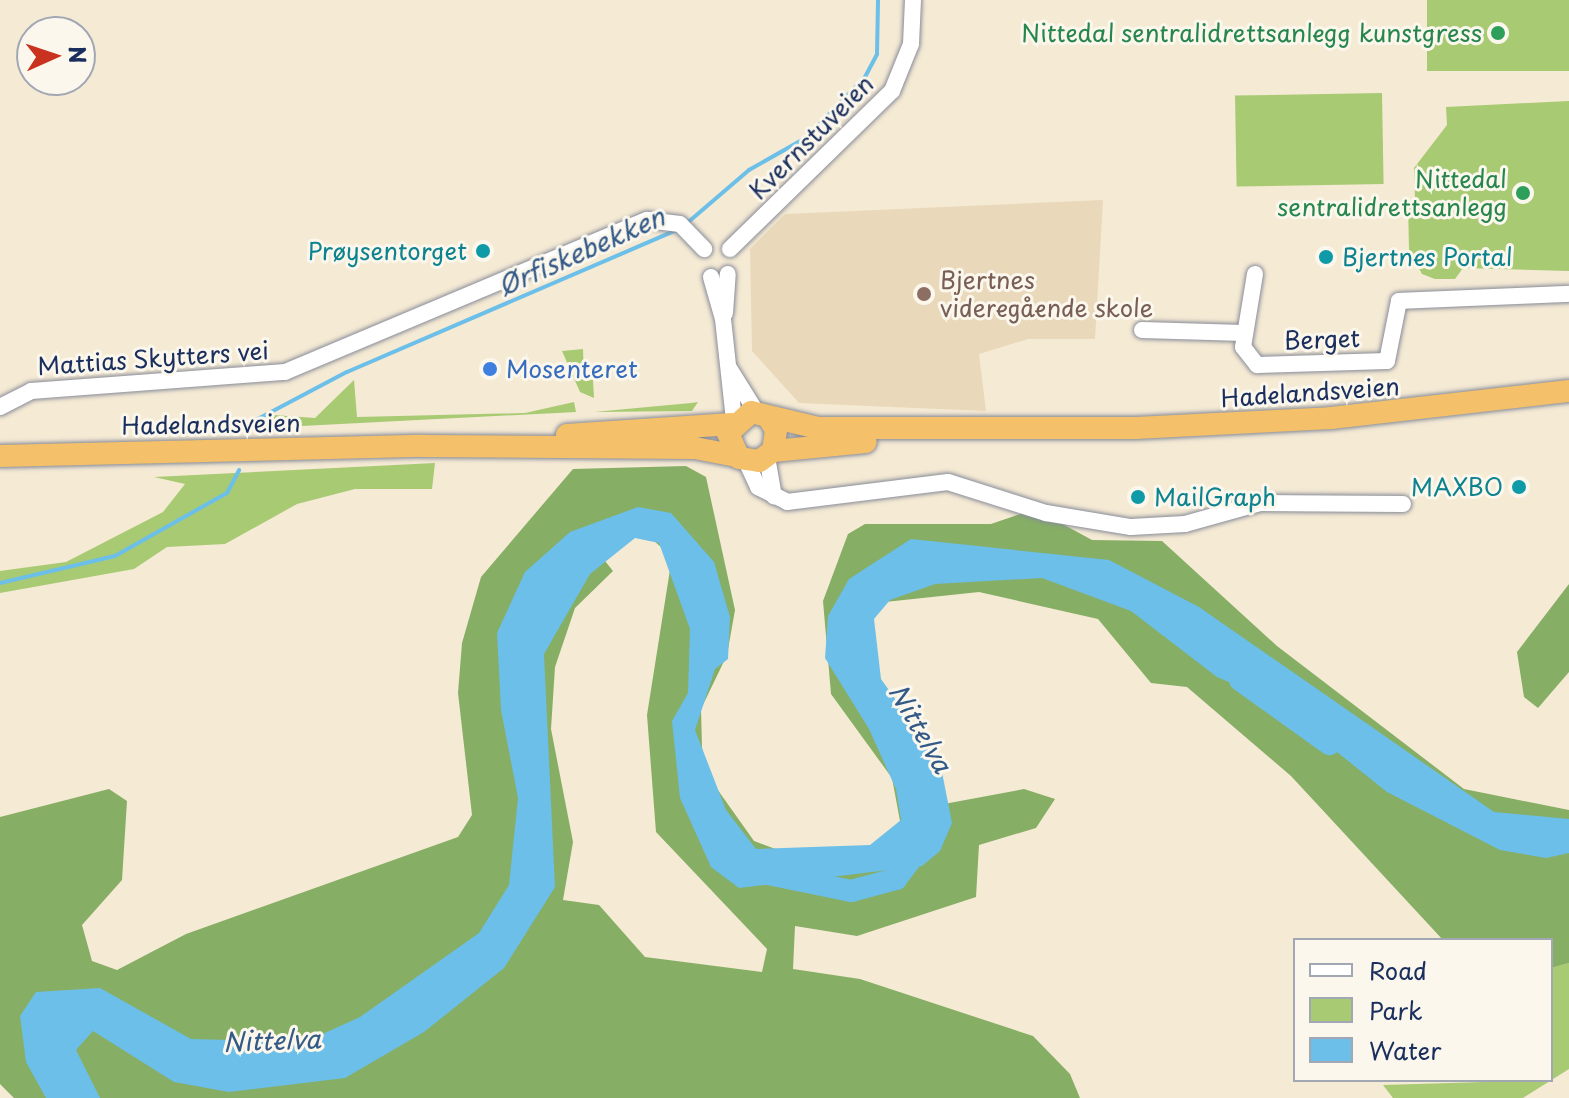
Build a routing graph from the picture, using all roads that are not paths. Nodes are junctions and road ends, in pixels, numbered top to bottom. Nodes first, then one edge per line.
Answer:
1 (913, 0) edge
2 (704, 249) dead end
3 (730, 249) dead end
4 (728, 274) dead end
5 (1255, 274) dead end
6 (711, 277) dead end
7 (1569, 294) edge
8 (723, 319) junction
9 (1142, 330) dead end
10 (1244, 333) junction
11 (728, 366) junction
12 (1569, 391) edge
13 (0, 407) edge
14 (762, 415) junction
15 (733, 422) junction
16 (1055, 430) junction
17 (422, 446) junction
18 (0, 456) edge
19 (755, 456) junction
20 (1403, 504) dead end

1 - 3 street, Kvernstuveien
2 - 13 street, Mattias Skytters vei
4 - 8 street
5 - 10 street
6 - 8 street
7 - 10 street, Berget
8 - 11 street
9 - 10 street
11 - 14 street
11 - 15 street
12 - 16 highway, Hadelandsveien
14 - 15 highway, Hadelandsveien
14 - 16 highway, Hadelandsveien
14 - 19 highway
15 - 17 highway, Hadelandsveien
15 - 19 highway
16 - 19 highway, Hadelandsveien
17 - 18 highway, Hadelandsveien
17 - 19 highway, Hadelandsveien
19 - 20 street

